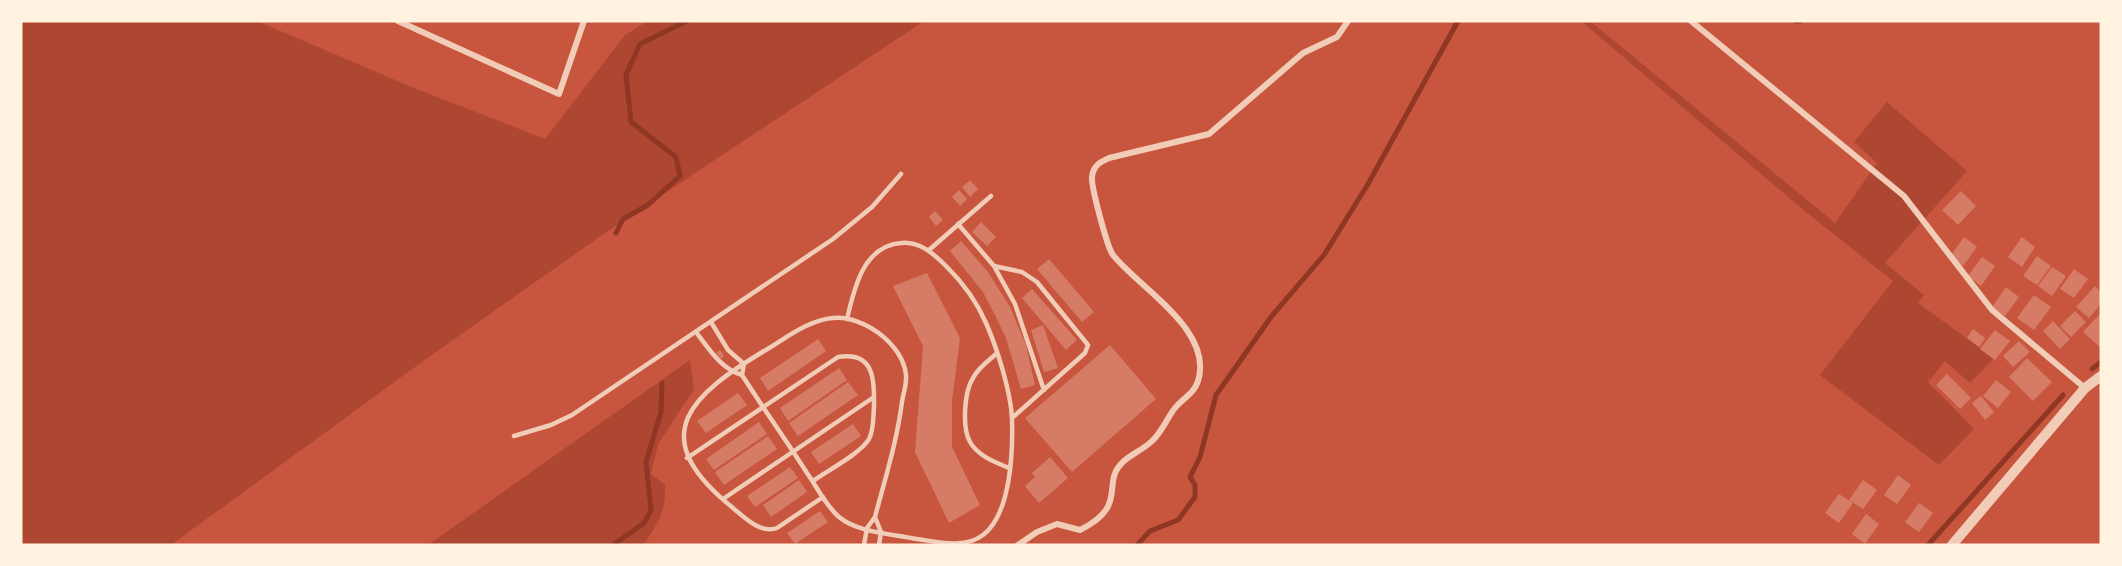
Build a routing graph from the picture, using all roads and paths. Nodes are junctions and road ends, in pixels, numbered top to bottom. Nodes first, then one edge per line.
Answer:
1 (399, 21) edge
2 (584, 21) edge
3 (1348, 21) edge
4 (1691, 21) edge
5 (901, 174) dead end
6 (991, 196) dead end
7 (958, 224) junction
8 (929, 250) junction
9 (994, 266) junction
10 (847, 319) junction
11 (711, 322) junction
12 (696, 332) junction
13 (996, 354) junction
14 (744, 364) junction
15 (732, 372) junction
16 (742, 375) junction
17 (2101, 376) edge
18 (2085, 388) junction
19 (1044, 390) junction
20 (874, 397) junction
21 (763, 406) junction
22 (1012, 418) junction
23 (514, 436) dead end
24 (793, 451) junction
25 (687, 458) junction
26 (1009, 468) junction
27 (813, 481) junction
28 (823, 497) junction
29 (723, 499) junction
30 (875, 517) junction
31 (867, 528) junction
32 (881, 532) junction
33 (864, 545) edge
34 (879, 545) edge
35 (1018, 545) edge
36 (1952, 545) edge

1 - 2 street
3 - 35 street
4 - 18 street
5 - 11 lane
6 - 7 lane
7 - 8 lane
7 - 9 lane
8 - 10 lane
8 - 13 lane
9 - 19 lane
9 - 19 lane
10 - 14 lane
10 - 30 lane
11 - 12 lane
11 - 14 lane
12 - 15 lane
12 - 23 lane
13 - 22 lane
13 - 26 lane
14 - 15 lane
14 - 16 lane
15 - 16 lane
15 - 25 lane
16 - 21 lane
17 - 18 street
18 - 36 street
19 - 22 lane
20 - 21 lane
20 - 24 lane
20 - 27 lane
21 - 24 lane
21 - 25 lane
22 - 26 lane
24 - 27 lane
24 - 29 lane
25 - 29 lane
26 - 32 lane
27 - 28 lane
28 - 29 lane
28 - 31 lane
30 - 31 lane
30 - 32 lane
31 - 32 lane
31 - 33 lane
32 - 34 lane

